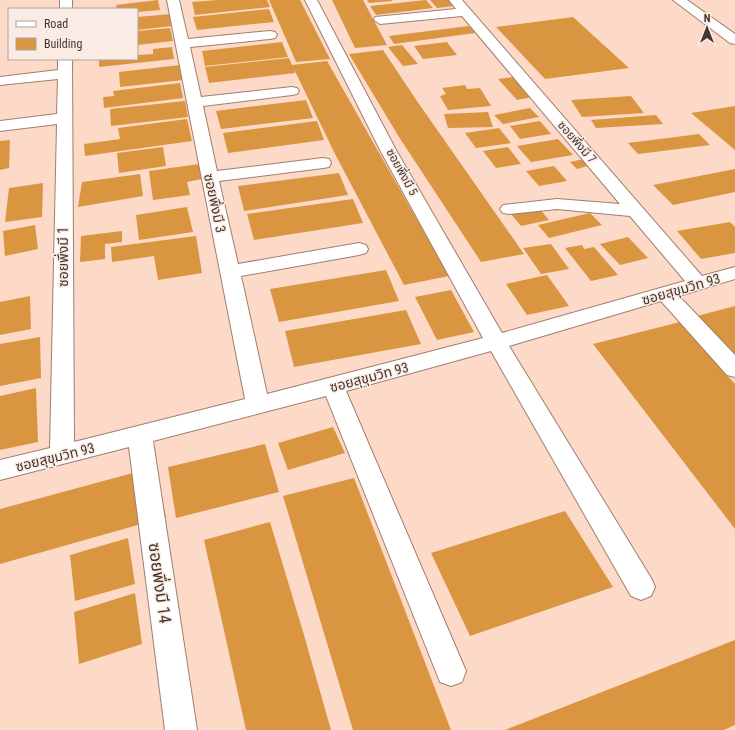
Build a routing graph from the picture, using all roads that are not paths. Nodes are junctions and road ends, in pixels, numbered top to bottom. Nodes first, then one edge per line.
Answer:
1 (173, 0) edge
2 (311, 0) edge
3 (679, 0) edge
4 (460, 6) edge
5 (380, 20) dead end
6 (270, 35) dead end
7 (735, 40) edge
8 (182, 44) junction
9 (65, 66) edge
10 (0, 81) edge
11 (292, 91) dead end
12 (194, 102) junction
13 (64, 118) junction
14 (0, 126) edge
15 (323, 163) dead end
16 (210, 178) junction
17 (509, 209) dead end
18 (636, 211) junction
19 (359, 249) dead end
20 (230, 272) junction
21 (735, 273) edge
22 (698, 284) junction
23 (665, 293) junction
24 (496, 342) junction
25 (735, 370) edge
26 (333, 386) junction
27 (258, 406) junction
28 (140, 436) junction
29 (62, 455) junction
30 (0, 470) edge
31 (641, 587) dead end
32 (451, 671) dead end
33 (181, 730) edge

1 - 8 street, ซอยพึ่งมี 3
2 - 24 street, ซอยพึ่งมี 5
3 - 7 street
4 - 5 street
4 - 18 street, ซอยพึ่งมี 7
6 - 8 street
8 - 12 street, ซอยพึ่งมี 3
9 - 10 street
9 - 13 street, ซอยพึ่งมี 1
11 - 12 street
12 - 16 street, ซอยพึ่งมี 3
13 - 14 street
13 - 29 street, ซอยพึ่งมี 1
15 - 16 street
16 - 20 street, ซอยพึ่งมี 3
17 - 18 street
18 - 22 street, ซอยพึ่งมี 7
19 - 20 street
20 - 27 street, ซอยพึ่งมี 3
21 - 22 street, ซอยสุขุมวิท 93
22 - 23 street, ซอยสุขุมวิท 93
23 - 24 street, ซอยสุขุมวิท 93
23 - 25 street
24 - 26 street, ซอยสุขุมวิท 93
24 - 31 street, ซอยพึ่งมี 5
26 - 27 street, ซอยสุขุมวิท 93
26 - 32 street
27 - 28 street, ซอยสุขุมวิท 93
28 - 29 street, ซอยสุขุมวิท 93
28 - 33 street, ซอยพึ่งมี 14
29 - 30 street, ซอยสุขุมวิท 93

